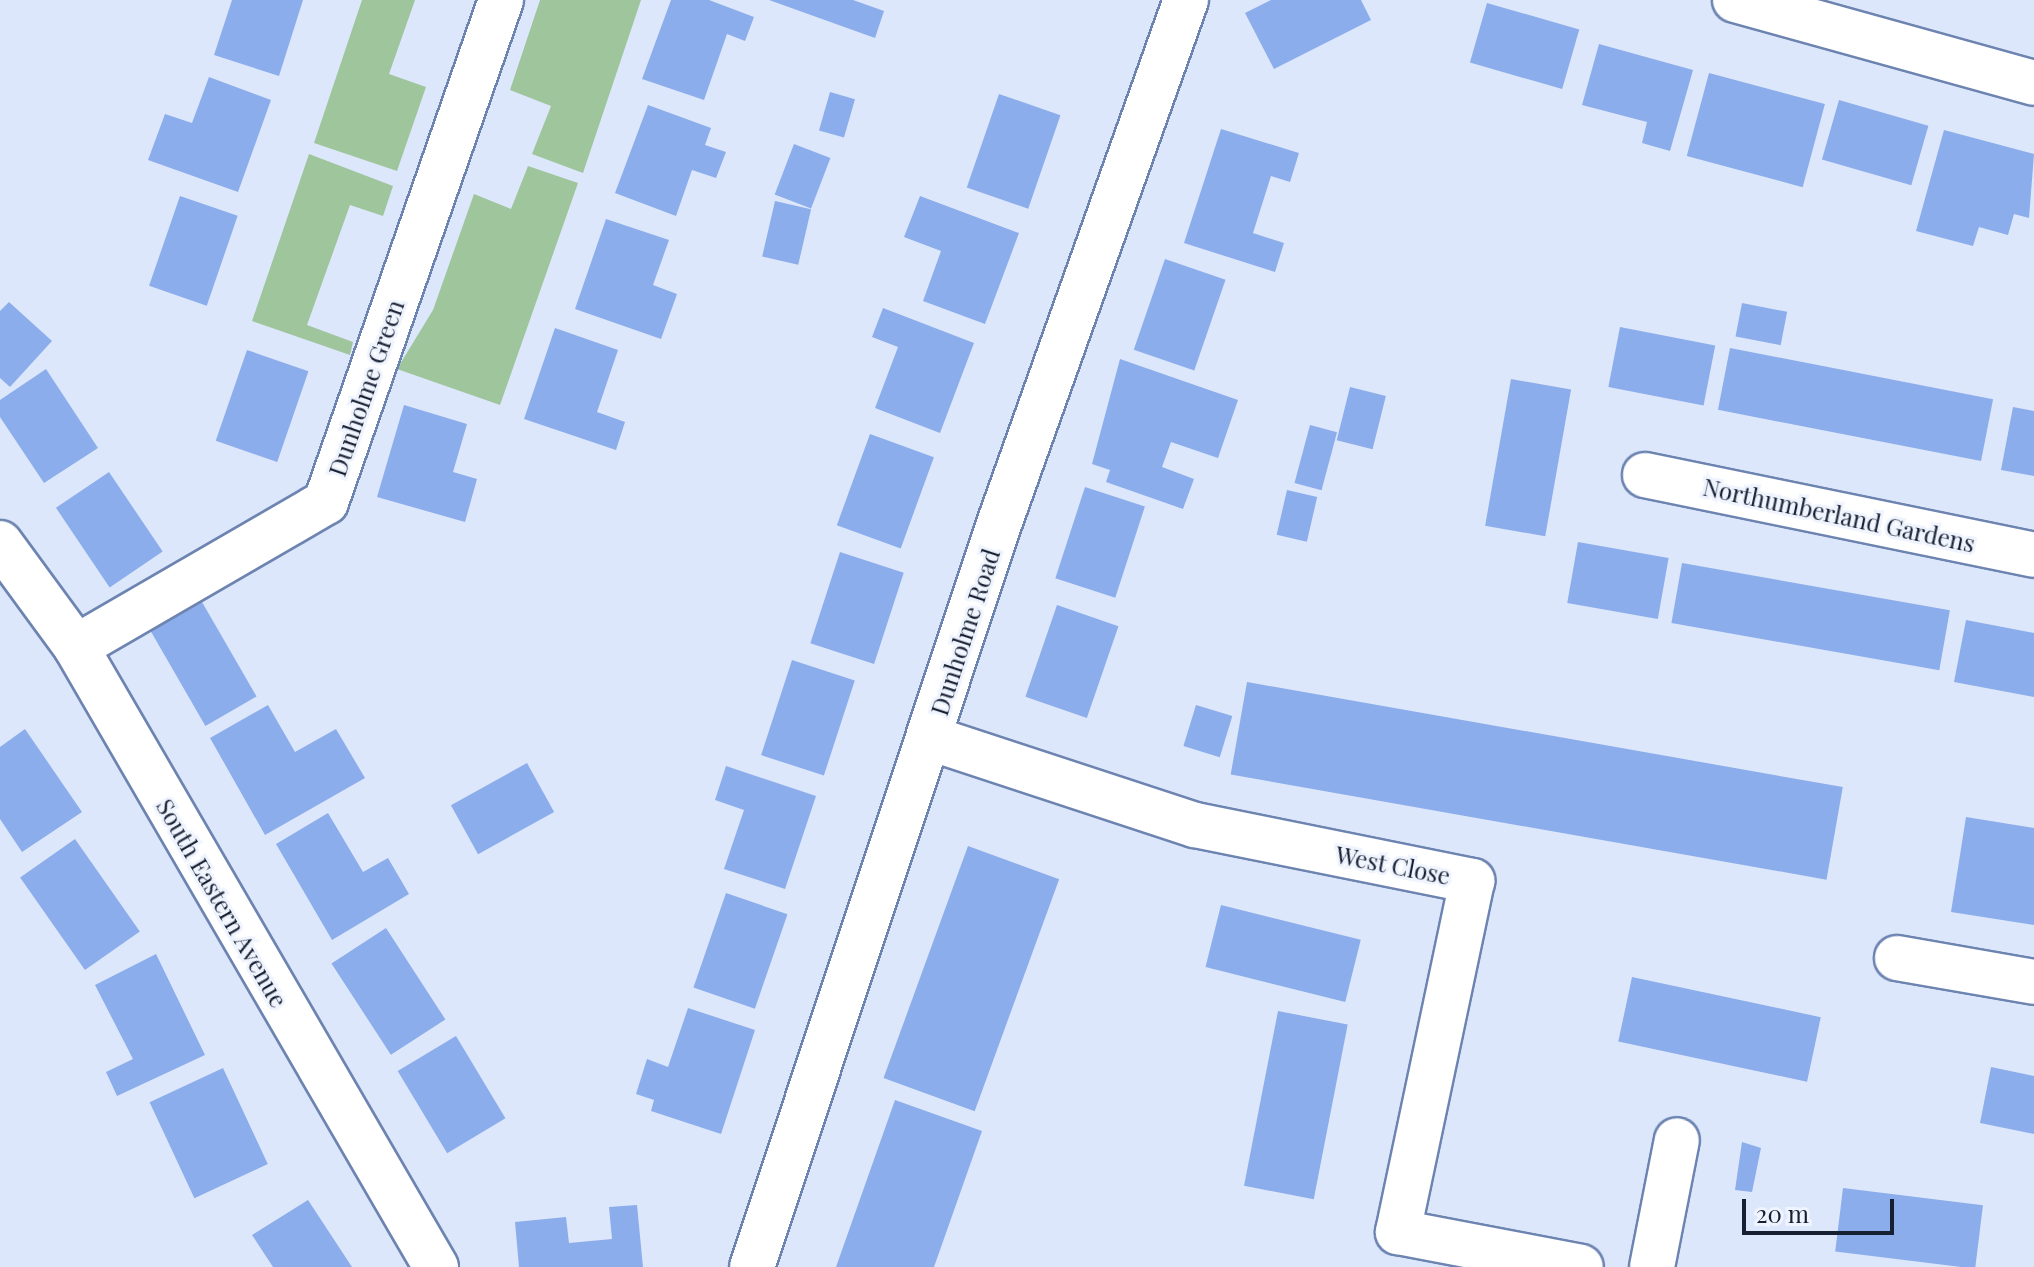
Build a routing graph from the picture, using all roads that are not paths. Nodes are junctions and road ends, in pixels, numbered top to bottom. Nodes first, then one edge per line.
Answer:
1 (501, 0) edge
2 (1186, 0) edge
3 (1735, 0) edge
4 (2034, 83) edge
5 (1645, 475) dead end
6 (0, 543) edge
7 (2034, 555) edge
8 (76, 647) junction
9 (930, 738) junction
10 (1897, 958) dead end
11 (2034, 982) edge
12 (1677, 1140) dead end
13 (436, 1267) edge
14 (752, 1267) edge
15 (1581, 1267) edge
16 (1652, 1267) edge

1 - 8 street, Dunholme Green
2 - 9 street, Dunholme Road
3 - 4 street
5 - 7 street, Northumberland Gardens
6 - 8 street, South Eastern Avenue
8 - 13 street, South Eastern Avenue
9 - 14 street, Dunholme Road
9 - 15 street, West Close
10 - 11 street
12 - 16 street

